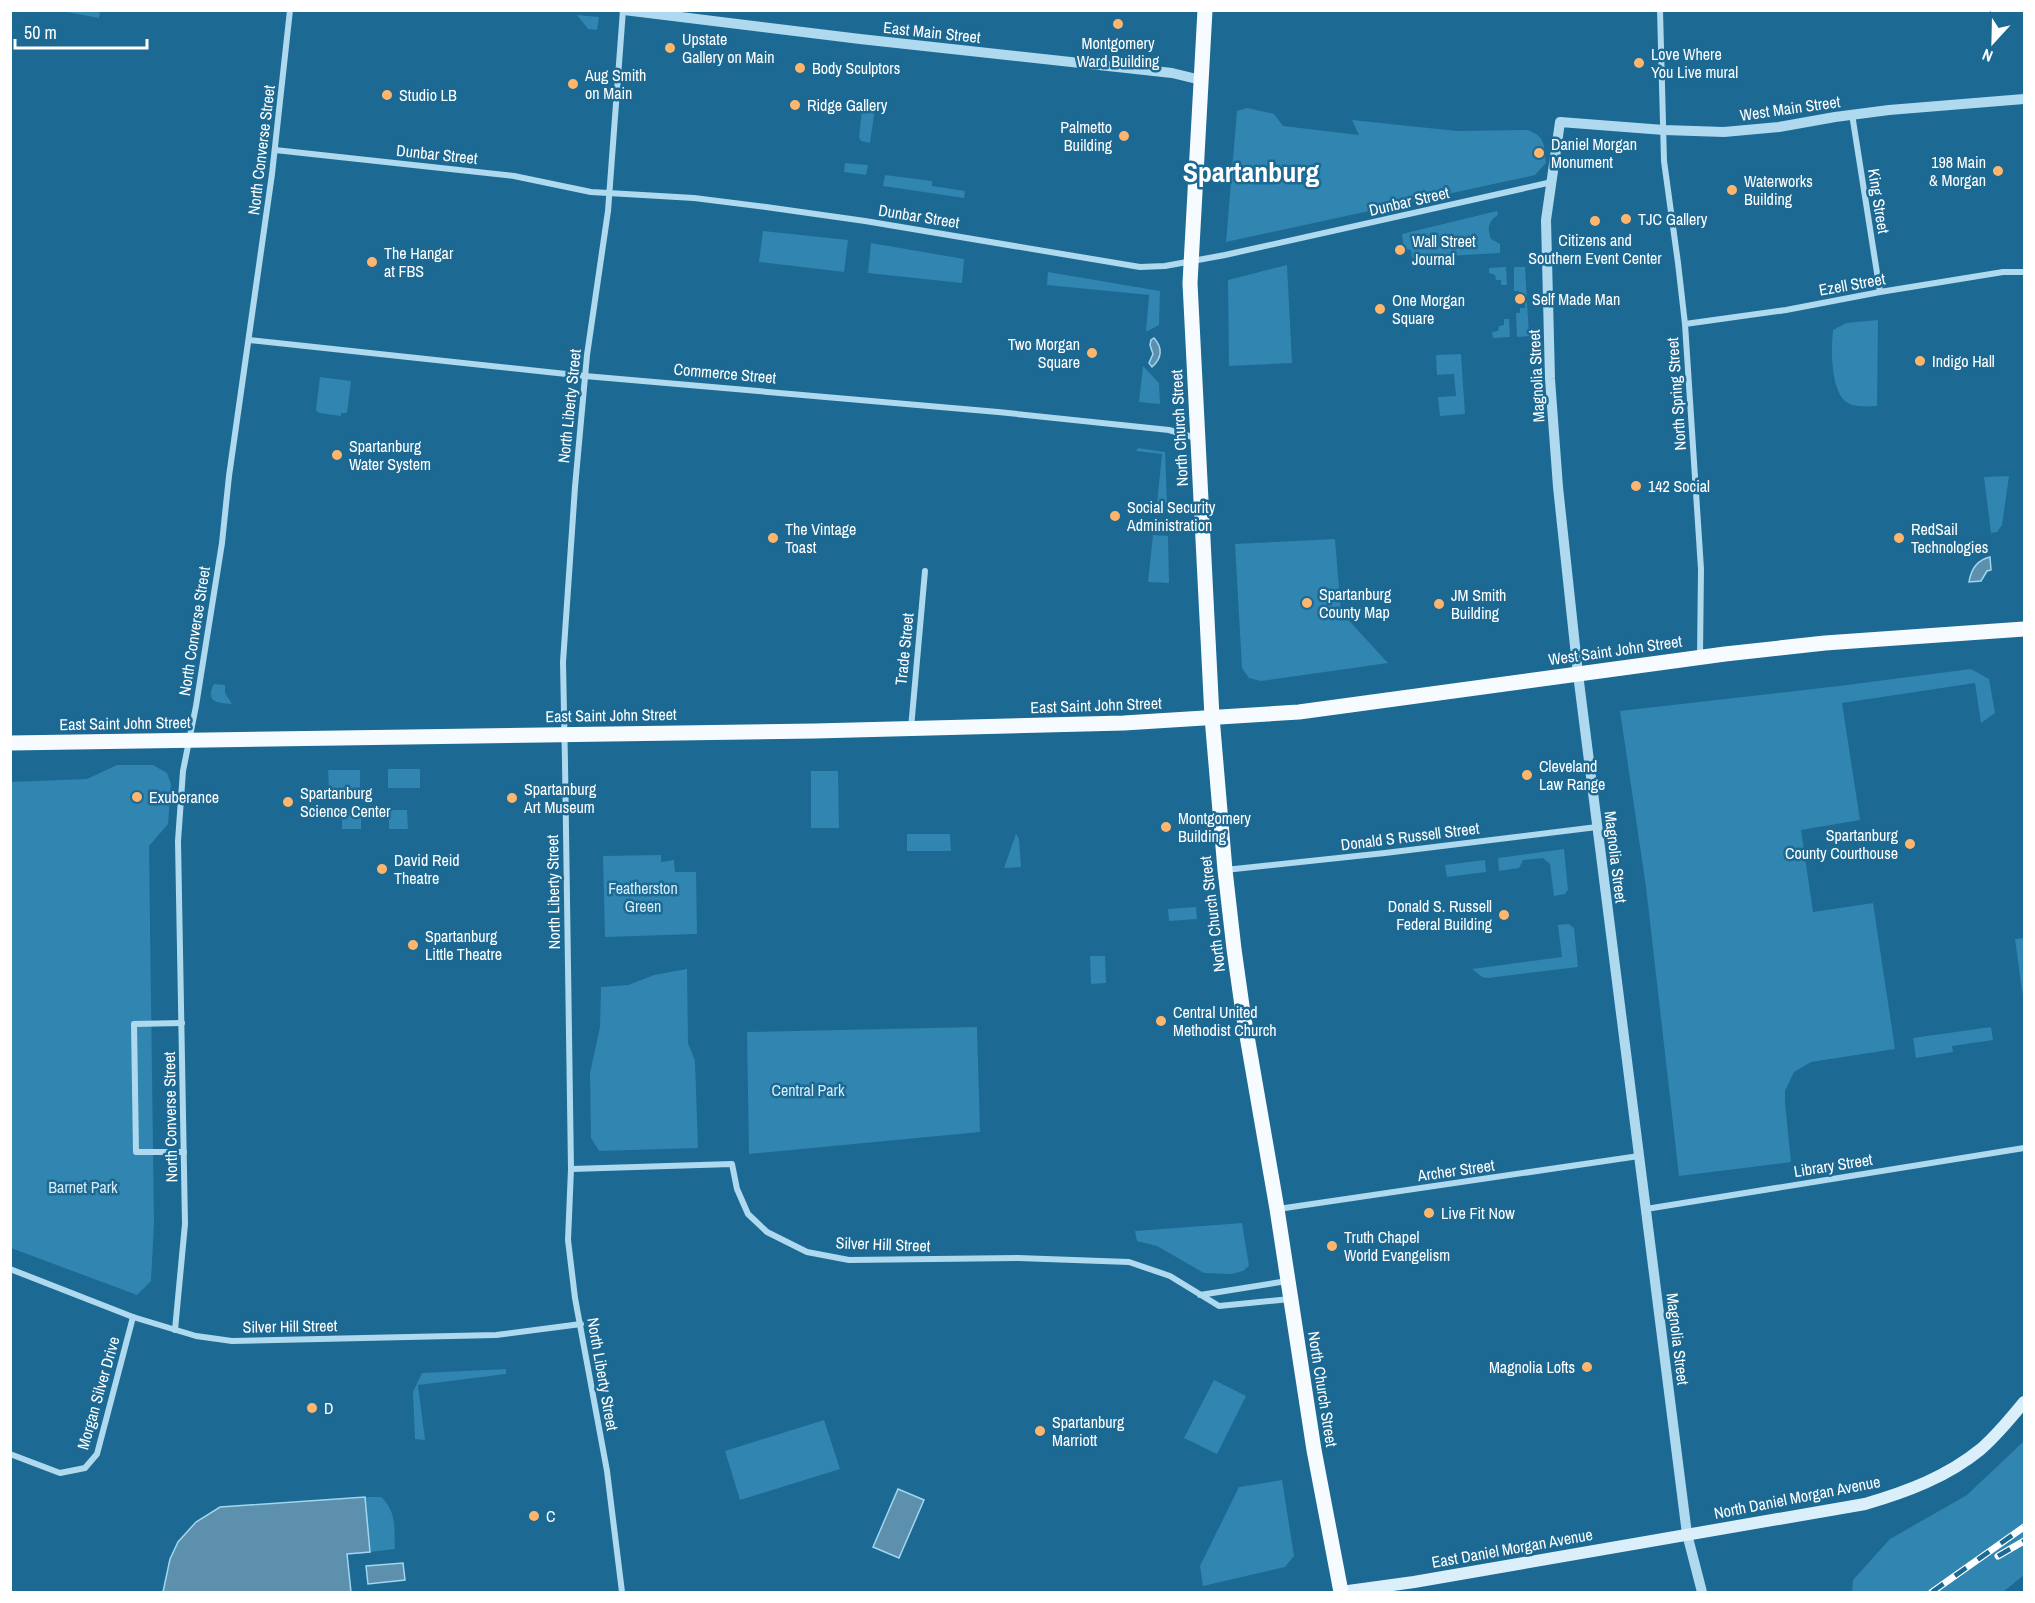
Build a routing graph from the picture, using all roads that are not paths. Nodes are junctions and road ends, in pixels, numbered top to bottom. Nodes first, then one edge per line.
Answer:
1 (290, 10) edge
2 (623, 10) edge
3 (1205, 10) edge
4 (1660, 10) edge
5 (1201, 80) junction
6 (2025, 99) edge
7 (1852, 114) junction
8 (1560, 122) joint
9 (1664, 130) junction
10 (275, 150) junction
11 (1551, 182) junction
12 (609, 194) junction
13 (1191, 261) junction
14 (2025, 272) edge
15 (1880, 292) junction
16 (1685, 324) junction
17 (249, 340) junction
18 (585, 376) junction
19 (1197, 438) junction
20 (925, 571) dead end
21 (2025, 629) edge
22 (1700, 657) junction
23 (1578, 674) junction
24 (1212, 717) junction
25 (911, 730) junction
26 (565, 734) junction
27 (189, 740) junction
28 (10, 743) edge
29 (1598, 827) junction
30 (1225, 870) junction
31 (182, 1023) junction
32 (2025, 1148) edge
33 (184, 1152) junction
34 (1639, 1156) junction
35 (571, 1169) junction
36 (1277, 1209) junction
37 (1646, 1209) junction
38 (10, 1269) edge
39 (1288, 1281) junction
40 (1200, 1295) junction
41 (1291, 1299) junction
42 (133, 1317) junction
43 (581, 1324) junction
44 (175, 1330) junction
45 (2025, 1402) edge
46 (10, 1454) edge
47 (1687, 1534) junction
48 (622, 1593) edge
49 (1341, 1593) edge
50 (1702, 1593) edge

1 - 10 street, North Converse Street
2 - 5 street, East Main Street
2 - 12 street, North Liberty Street
3 - 5 main road, North Church Street
4 - 9 street, North Spring Street
5 - 13 main road, North Church Street
6 - 7 street, West Main Street
7 - 9 street, West Main Street
7 - 15 street, King Street
8 - 9 street, West Main Street
8 - 11 street, Magnolia Street
9 - 16 street, North Spring Street
10 - 12 street, Dunbar Street
10 - 17 street, North Converse Street
11 - 13 street, Dunbar Street
11 - 23 street, Magnolia Street
12 - 13 street, Dunbar Street
12 - 18 street, North Liberty Street
13 - 19 main road, North Church Street
14 - 15 street, Ezell Street
15 - 16 street, Ezell Street
16 - 22 street, North Spring Street
17 - 18 street, Commerce Street
17 - 27 street, North Converse Street
18 - 19 street, Commerce Street
18 - 26 street, North Liberty Street
19 - 24 main road, North Church Street
20 - 25 street, Trade Street
21 - 22 main road, West Saint John Street
22 - 23 main road, West Saint John Street
23 - 24 main road, West Saint John Street
23 - 29 street, Magnolia Street
24 - 25 main road, East Saint John Street
24 - 30 main road, North Church Street
25 - 26 main road, East Saint John Street
26 - 27 main road, East Saint John Street
26 - 35 street, North Liberty Street
27 - 28 main road, East Saint John Street
27 - 31 street, North Converse Street
29 - 30 street, Donald S Russell Street
29 - 34 street, Magnolia Street
30 - 36 main road, North Church Street
31 - 33 street, North Converse Street
31 - 33 street
32 - 37 street, Library Street
33 - 44 street, North Converse Street
34 - 36 street, Archer Street
34 - 37 street, Magnolia Street
35 - 40 street, Silver Hill Street
35 - 43 street, North Liberty Street
36 - 39 main road, North Church Street
37 - 47 street, Magnolia Street
38 - 42 street, Silver Hill Street
39 - 40 street
39 - 41 main road, North Church Street
40 - 41 street, Silver Hill Street
41 - 49 main road, North Church Street
42 - 44 street, Silver Hill Street
42 - 46 street, Morgan Silver Drive
43 - 44 street, Silver Hill Street
43 - 48 street, North Liberty Street
45 - 47 main road, North Daniel Morgan Avenue
47 - 49 main road, East Daniel Morgan Avenue
47 - 50 street, Magnolia Street

